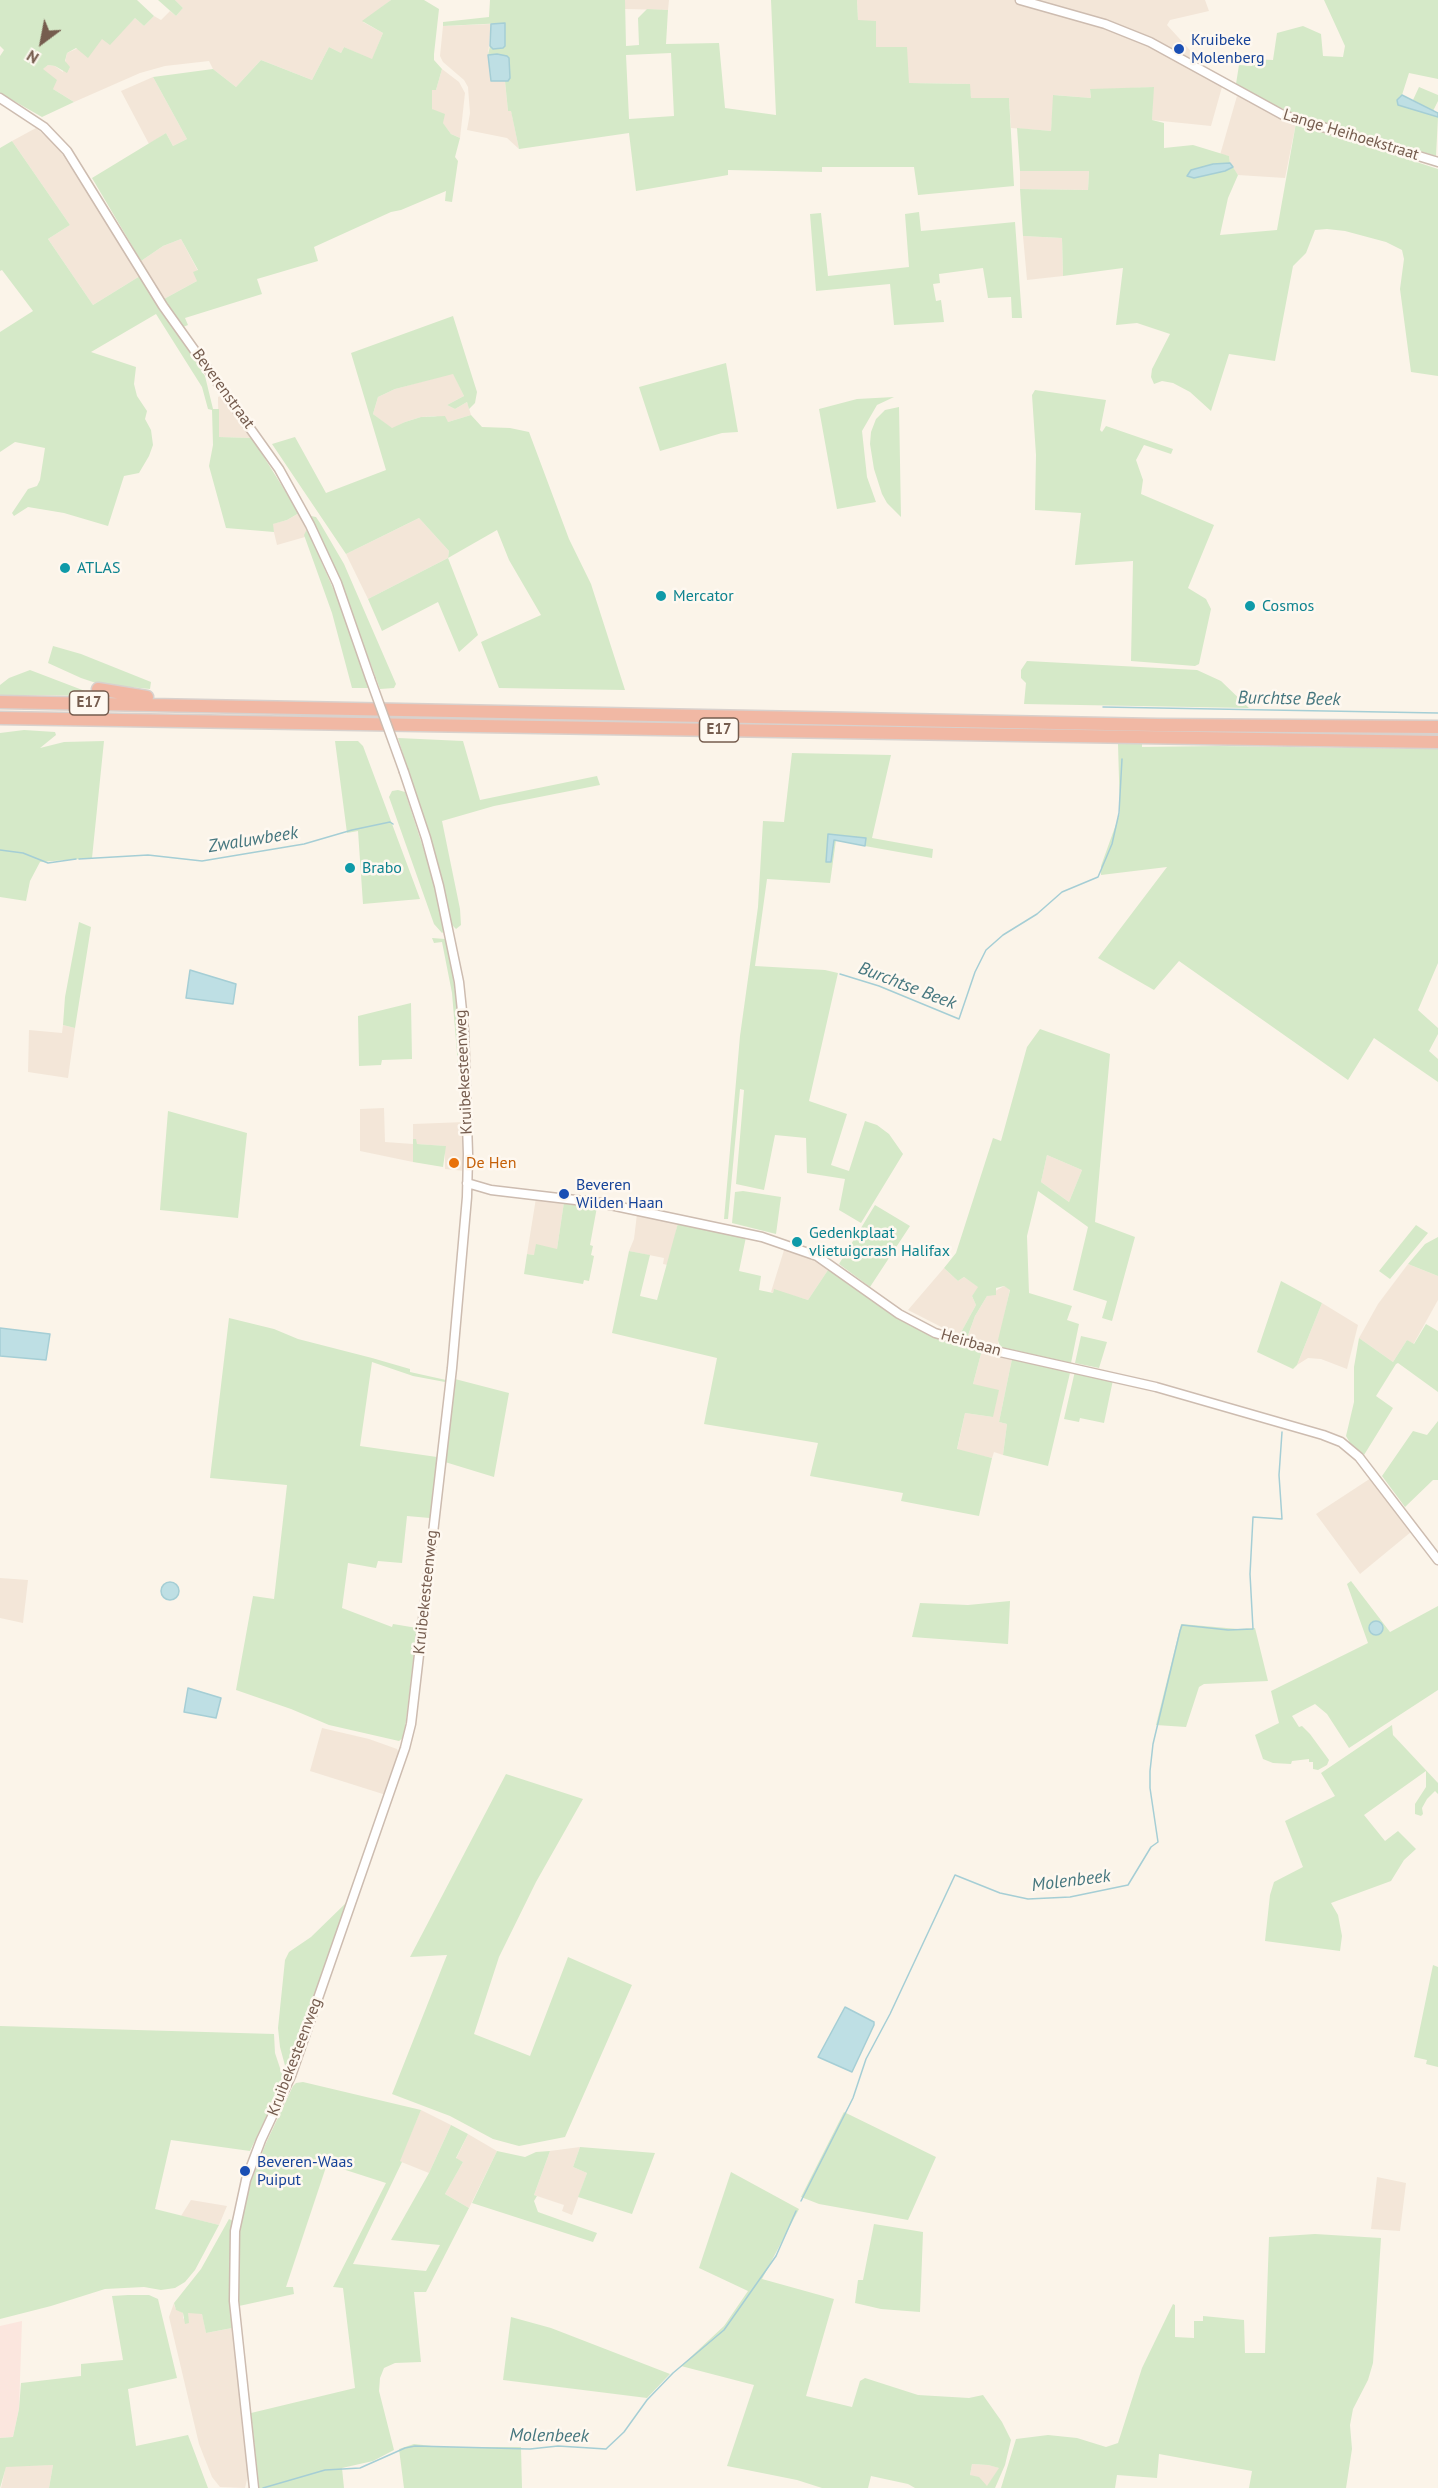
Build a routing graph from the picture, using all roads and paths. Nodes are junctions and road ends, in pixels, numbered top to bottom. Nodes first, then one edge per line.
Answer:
1 (1020, 0) edge
2 (0, 98) edge
3 (1438, 162) edge
4 (370, 678) joint
5 (98, 689) dead end
6 (0, 702) edge
7 (177, 704) junction
8 (0, 718) edge
9 (74, 718) junction
10 (0, 727) edge
11 (1438, 727) edge
12 (1438, 742) edge
13 (467, 1183) junction
14 (1438, 1560) edge
15 (254, 2488) edge

1 - 3 street, Lange Heihoekstraat
2 - 4 street, Beverenstraat
4 - 13 street, Kruibekesteenweg, bridge
5 - 7 highway
6 - 7 highway, E17
7 - 11 highway, E17
8 - 9 highway, E17
9 - 10 highway
9 - 12 highway, E17
13 - 14 street, Heirbaan
13 - 15 street, Kruibekesteenweg

